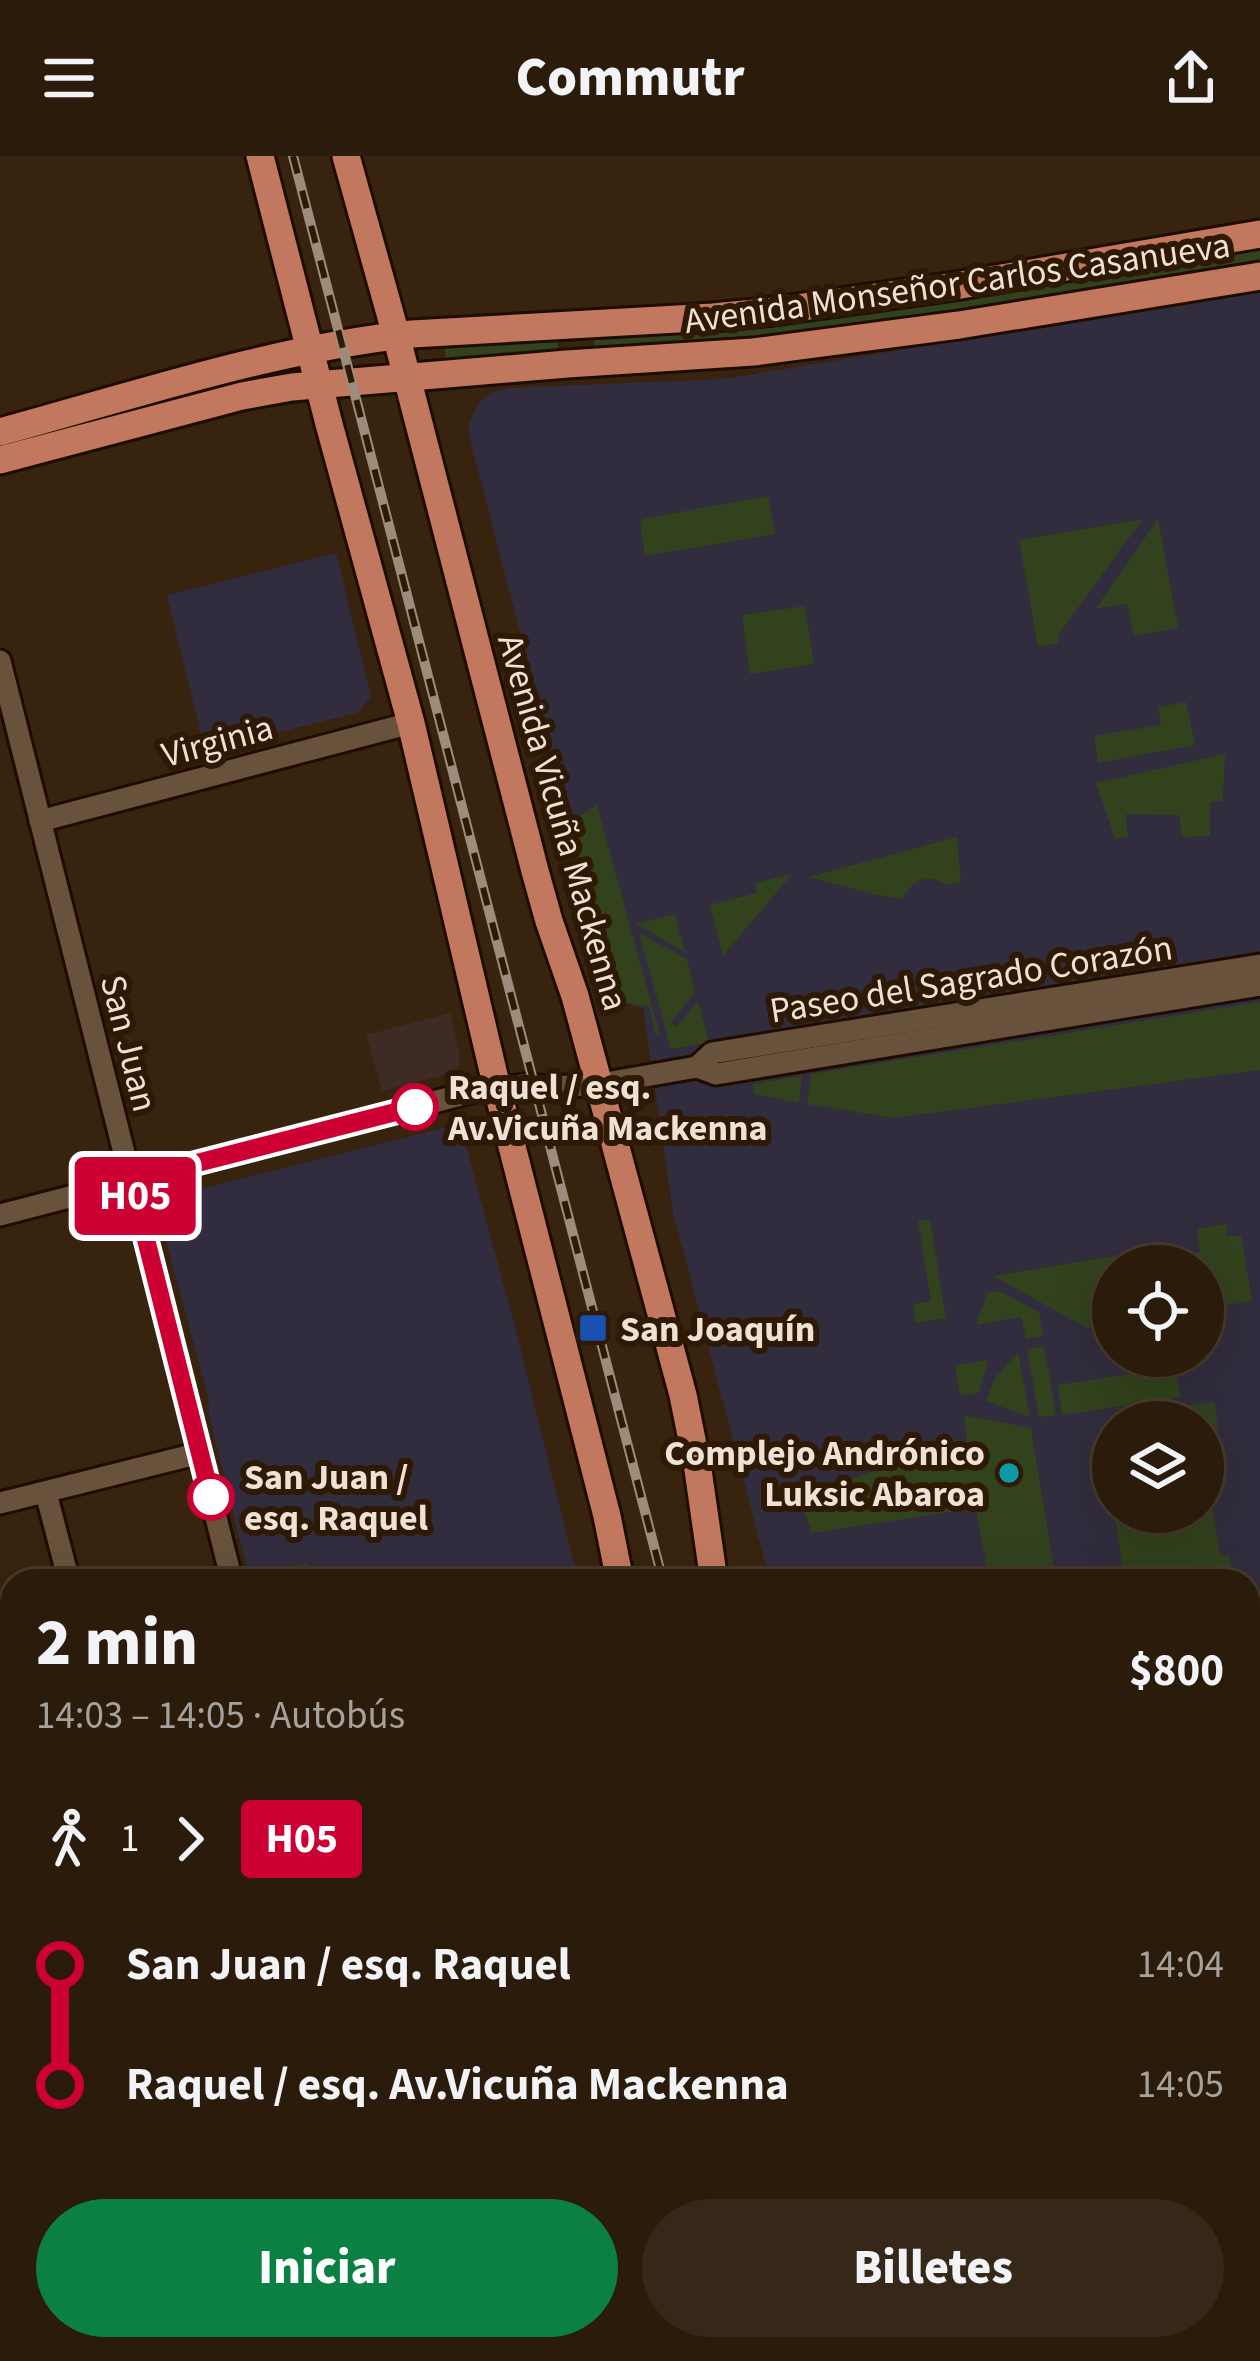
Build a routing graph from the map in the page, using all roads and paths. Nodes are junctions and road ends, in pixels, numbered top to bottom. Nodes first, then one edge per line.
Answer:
1 (260, 156) edge
2 (346, 156) edge
3 (1260, 234) edge
4 (1260, 276) edge
5 (383, 337) junction
6 (311, 350) junction
7 (408, 378) junction
8 (319, 384) junction
9 (0, 432) edge
10 (0, 460) edge
11 (0, 661) edge
12 (411, 723) junction
13 (40, 821) junction
14 (1260, 965) edge
15 (1260, 986) edge
16 (697, 1067) junction
17 (600, 1084) junction
18 (497, 1088) junction
19 (131, 1180) junction
20 (0, 1215) edge
21 (200, 1453) junction
22 (46, 1493) junction
23 (0, 1503) edge
24 (66, 1569) edge
25 (229, 1569) edge
26 (618, 1569) edge
27 (712, 1569) edge

1 - 6 main road
2 - 5 main road, Avenida Vicuña Mackenna
3 - 5 main road, Avenida Monseñor Carlos Casanueva
4 - 7 main road, Avenida Monseñor Carlos Casanueva
5 - 6 main road, Avenida Monseñor Carlos Casanueva
5 - 7 main road, Avenida Vicuña Mackenna
6 - 8 main road
6 - 9 main road, Avenida Monseñor Carlos Casanueva
7 - 8 main road, Avenida Monseñor Carlos Casanueva
7 - 17 main road, Avenida Vicuña Mackenna
8 - 10 main road, Avenida Monseñor Carlos Casanueva
8 - 12 main road
11 - 13 street, San Juan
12 - 13 street, Virginia
12 - 18 main road
13 - 19 street, San Juan
14 - 16 street, Paseo del Sagrado Corazón
15 - 16 street, Paseo del Sagrado Corazón
16 - 17 street, Paseo del Sagrado Corazón
17 - 18 street, Paseo del Sagrado Corazón
17 - 27 main road, Avenida Vicuña Mackenna
18 - 19 street, Paseo del Sagrado Corazón
18 - 26 main road
19 - 20 street, Paseo del Sagrado Corazón
19 - 21 street, San Juan
21 - 22 street
21 - 25 street, San Juan
22 - 23 street
22 - 24 street

